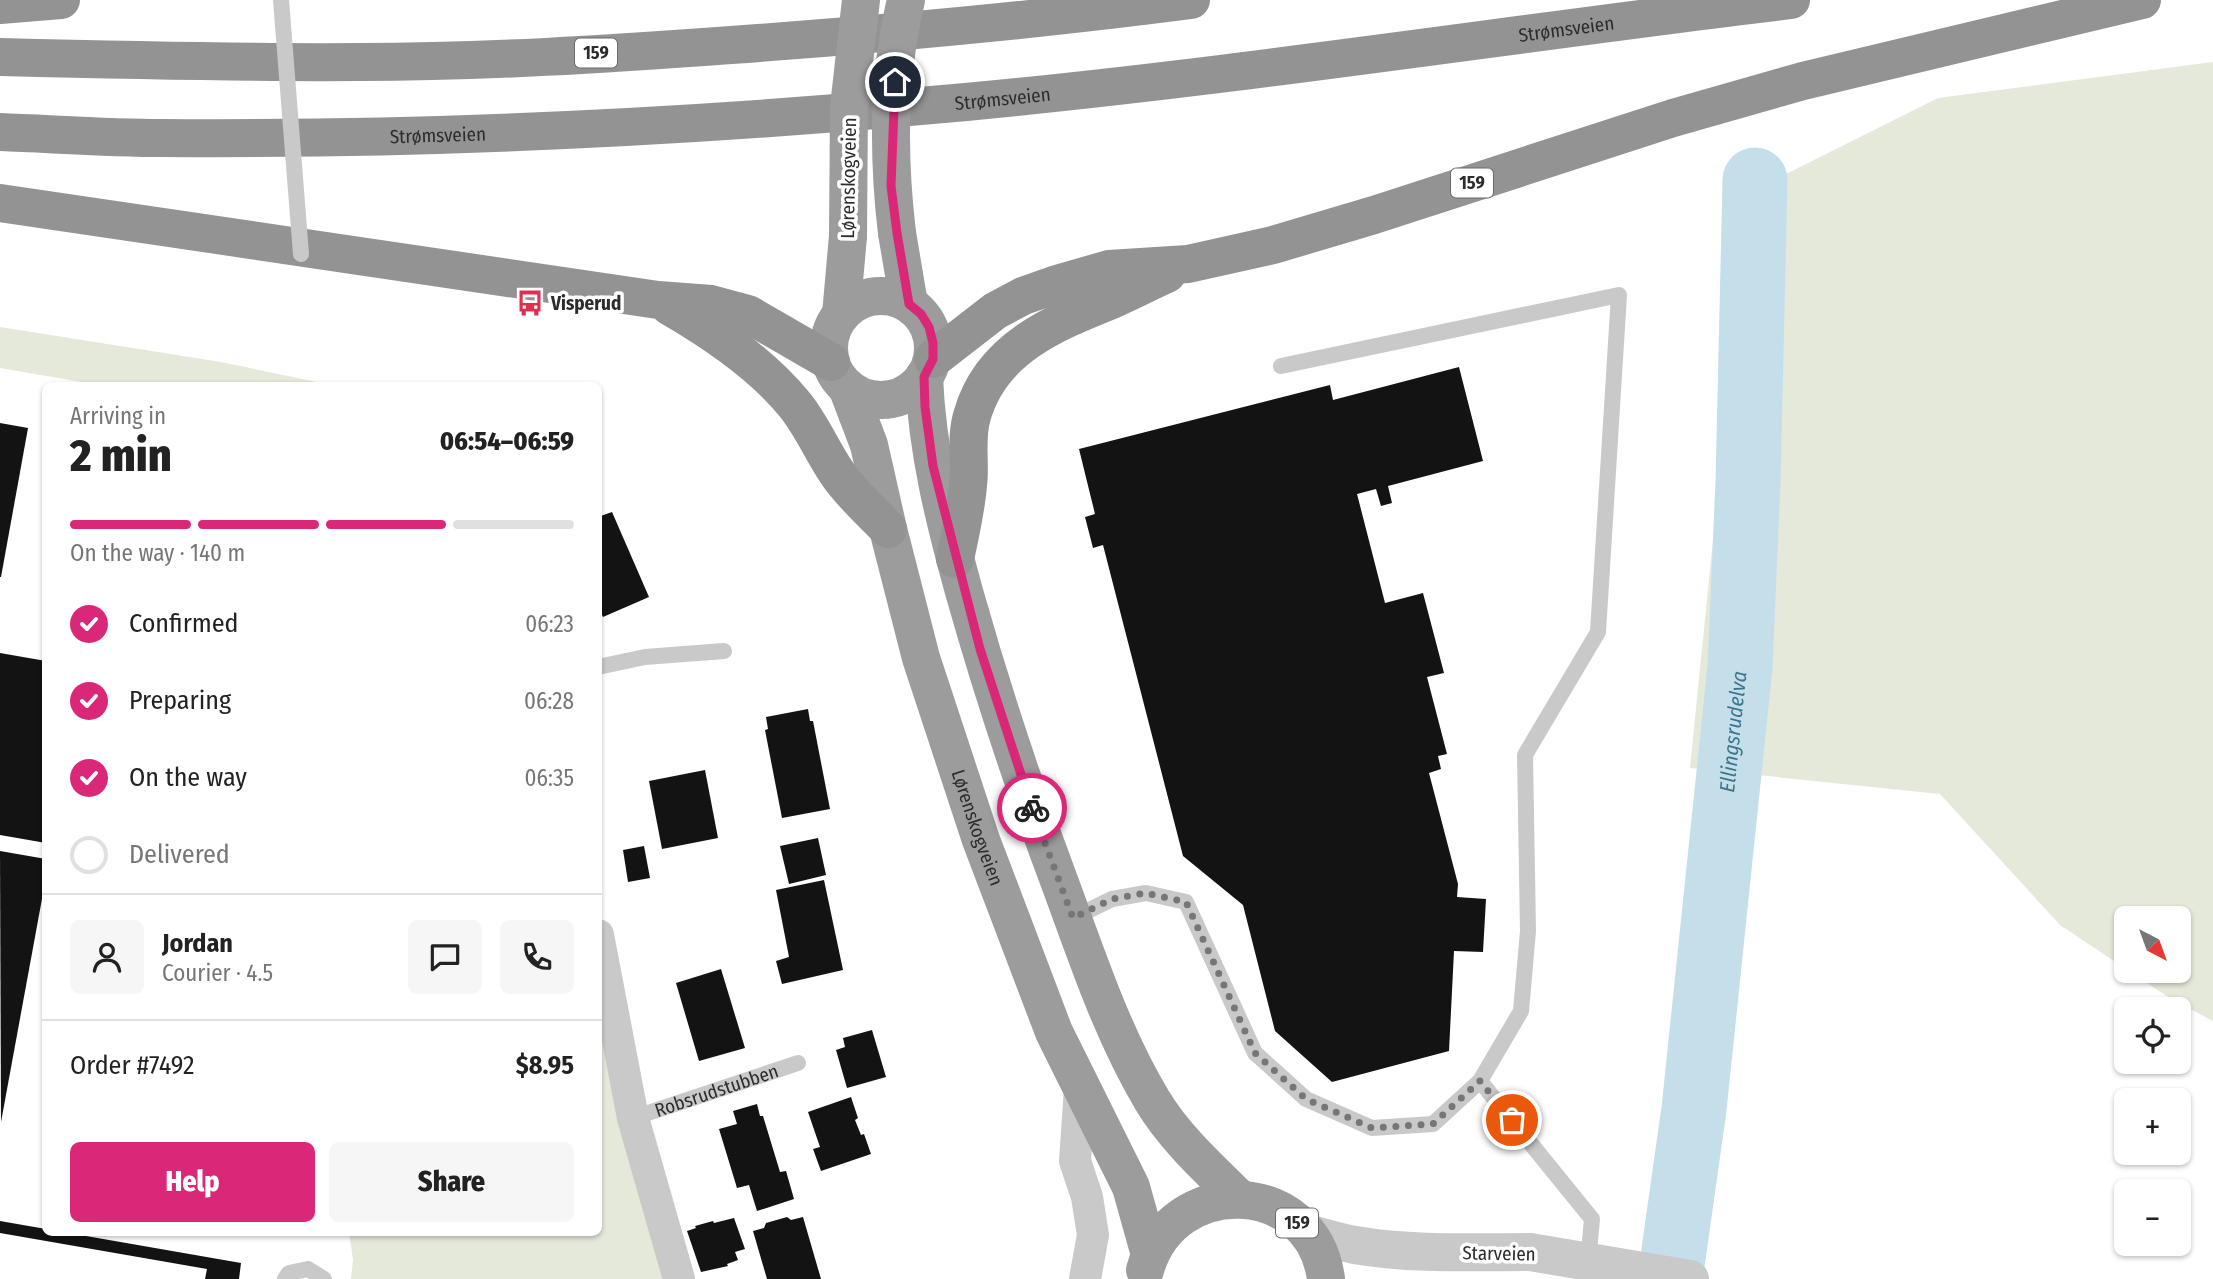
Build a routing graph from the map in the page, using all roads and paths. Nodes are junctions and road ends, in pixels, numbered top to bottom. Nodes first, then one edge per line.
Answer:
1 (61, 0) edge
2 (281, 0) edge
3 (861, 0) edge
4 (906, 0) edge
5 (1191, 0) edge
6 (1791, 0) edge
7 (2143, 0) edge
8 (0, 5) edge
9 (0, 57) edge
10 (0, 132) edge
11 (0, 203) edge
12 (301, 254) dead end
13 (1188, 264) junction
14 (658, 300) junction
15 (909, 304) junction
16 (841, 314) junction
17 (1281, 366) dead end
18 (928, 368) junction
19 (839, 375) junction
20 (888, 529) junction
21 (955, 559) junction
22 (724, 651) dead end
23 (602, 666) edge
24 (1073, 918) junction
25 (602, 955) edge
26 (798, 1063) dead end
27 (1480, 1081) junction
28 (1080, 1088) junction
29 (633, 1118) junction
30 (1240, 1199) junction
31 (1307, 1233) junction
32 (1146, 1267) edge
33 (285, 1279) edge
34 (324, 1279) edge
35 (679, 1279) edge
36 (1085, 1279) edge
37 (1326, 1279) edge
38 (1586, 1279) edge
39 (1690, 1279) edge

1 - 8 highway
2 - 12 lane, bridge
3 - 16 highway, Lørenskogveien / 159, bridge
4 - 15 highway, 159, bridge
5 - 9 highway, 159
6 - 10 highway, Strømsveien
7 - 13 highway, 159
11 - 14 highway
13 - 18 highway
13 - 21 highway
14 - 19 highway
14 - 20 highway
15 - 16 highway
15 - 18 highway, 159
16 - 19 highway, 159
17 - 27 lane
18 - 19 highway
18 - 21 highway, 159
19 - 20 highway, Lørenskogveien / 159
20 - 28 highway, Lørenskogveien / 159
21 - 24 highway, 159
22 - 23 lane
24 - 27 lane
24 - 30 highway, 159
25 - 29 street, Robsrudstubben
26 - 29 lane, Robsrudstubben
27 - 38 lane
28 - 32 highway, Lørenskogveien / 159
28 - 36 street
29 - 35 street, Robsrudstubben
30 - 31 highway, 159
30 - 32 highway, 159
31 - 37 highway, 159
31 - 39 street, Starveien, bridge
33 - 34 lane

